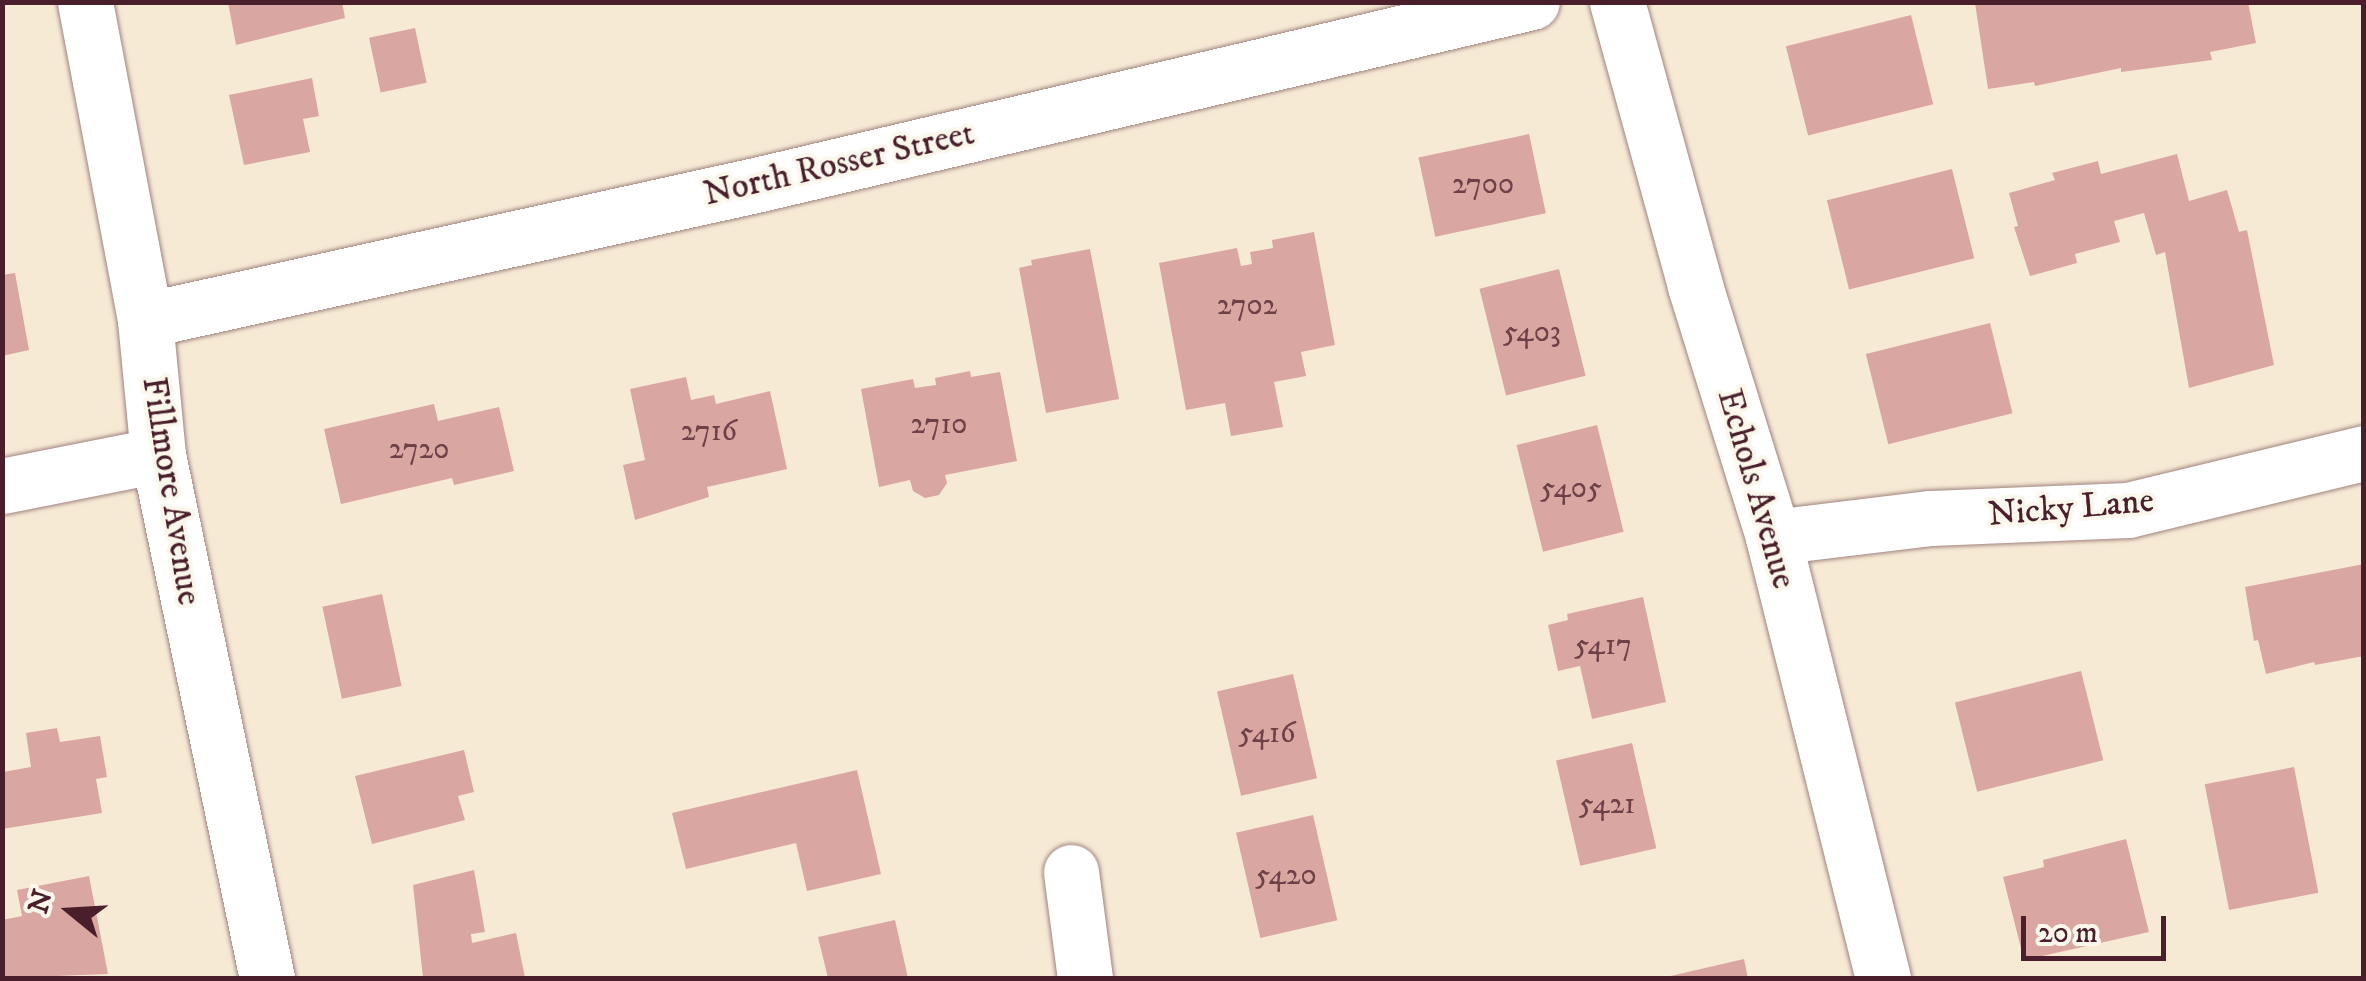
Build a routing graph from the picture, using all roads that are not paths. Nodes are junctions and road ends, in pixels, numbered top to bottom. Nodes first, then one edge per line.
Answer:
1 (85, 2) edge
2 (1532, 2) edge
3 (1617, 2) edge
4 (145, 320) junction
5 (2364, 453) edge
6 (158, 455) junction
7 (2, 486) edge
8 (1773, 537) junction
9 (1071, 872) dead end
10 (267, 978) edge
11 (1085, 978) edge
12 (1884, 978) edge

1 - 4 street, Fillmore Avenue
2 - 4 street, North Rosser Street
3 - 8 street, Echols Avenue
4 - 6 street, Fillmore Avenue
5 - 8 street, Nicky Lane
6 - 7 street
6 - 10 street, Fillmore Avenue
8 - 12 street, Echols Avenue
9 - 11 street

